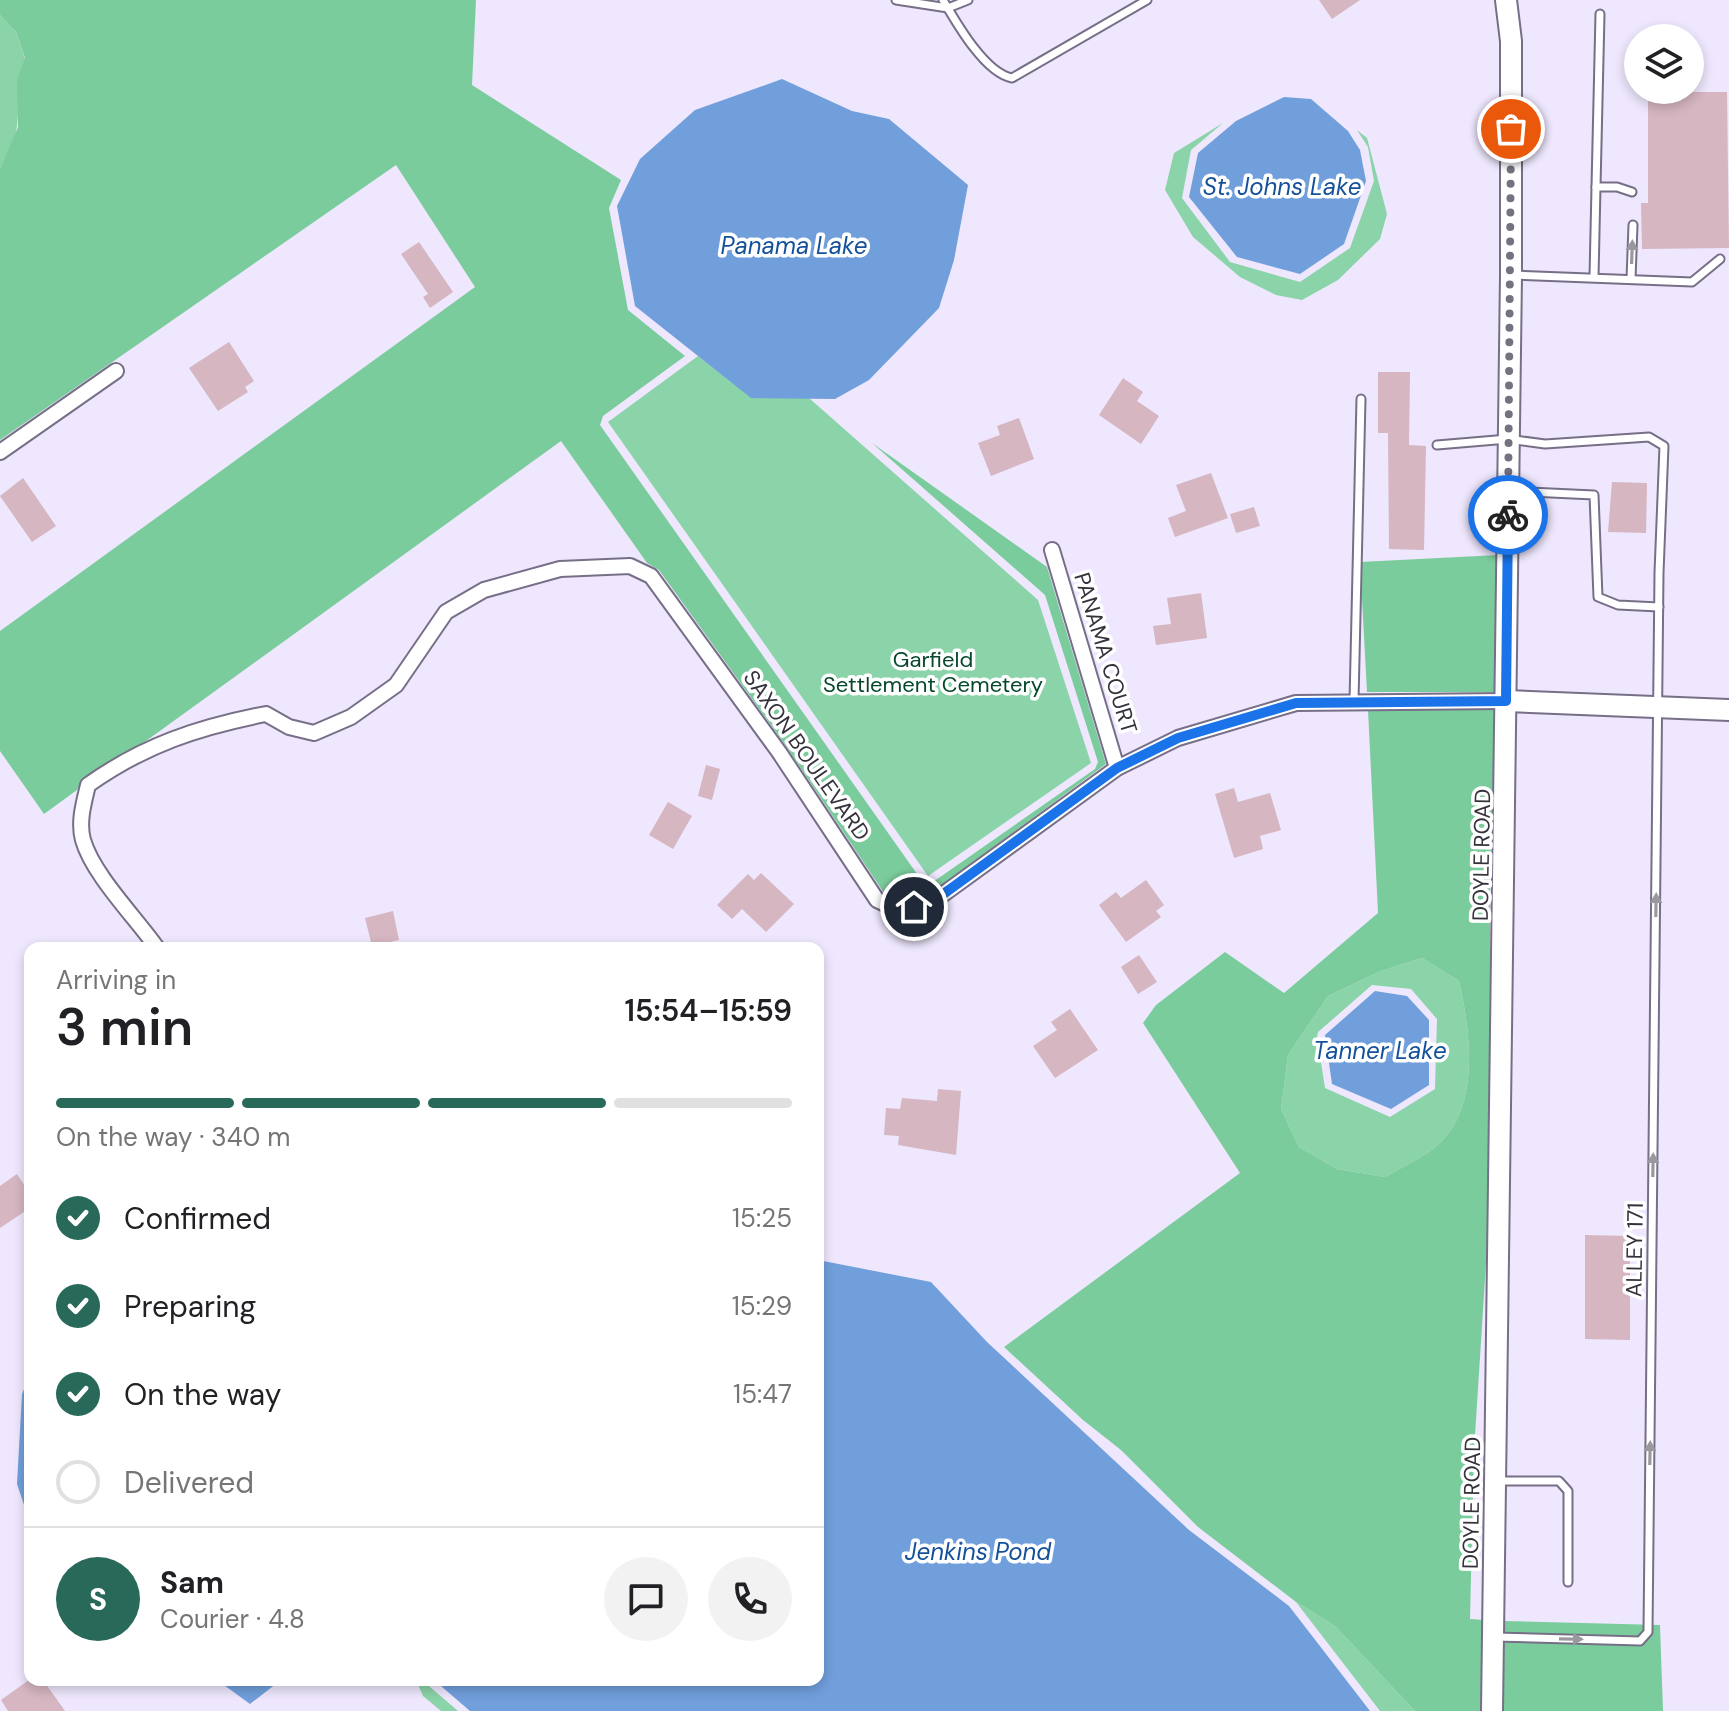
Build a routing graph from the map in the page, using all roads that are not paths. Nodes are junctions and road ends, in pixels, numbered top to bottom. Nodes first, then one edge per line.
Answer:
1 (896, 0) edge
2 (943, 0) edge
3 (968, 0) edge
4 (1147, 0) edge
5 (1506, 0) edge
6 (948, 8) junction
7 (1600, 14) dead end
8 (1596, 187) junction
9 (1632, 192) dead end
10 (1633, 225) dead end
11 (1720, 259) dead end
12 (1511, 275) junction
13 (1594, 277) junction
14 (1631, 279) junction
15 (116, 371) dead end
16 (1361, 399) dead end
17 (1508, 439) junction
18 (1437, 445) dead end
19 (0, 452) edge
20 (1508, 491) junction
21 (1052, 550) dead end
22 (1659, 607) junction
23 (1354, 701) junction
24 (1506, 701) junction
25 (1658, 709) junction
26 (1729, 710) edge
27 (1117, 768) junction
28 (152, 942) edge
29 (1495, 1481) junction
30 (1568, 1582) dead end
31 (1493, 1637) junction
32 (1492, 1711) edge

1 - 6 lane
2 - 6 lane
3 - 6 lane
4 - 6 lane
5 - 12 main road, DOYLE ROAD
7 - 8 lane
8 - 9 lane
8 - 13 lane
14 -> 10 lane
11 - 14 lane
12 - 13 lane
12 - 17 main road, DOYLE ROAD
13 - 14 lane
15 - 19 street
16 - 23 lane
17 - 18 lane
17 - 20 main road, DOYLE ROAD
17 - 22 lane, ALLEY 171
20 - 22 lane
20 - 24 main road, DOYLE ROAD
21 - 27 street, PANAMA COURT
22 - 25 lane, ALLEY 171
23 - 24 street, SAXON BOULEVARD
23 - 27 street, SAXON BOULEVARD
24 - 25 main road, SAXON BOULEVARD
24 - 29 main road, DOYLE ROAD
25 - 26 main road, SAXON BOULEVARD
31 -> 25 lane, ALLEY 171
27 - 28 street, SAXON BOULEVARD
29 - 30 lane
29 - 31 main road, DOYLE ROAD
31 - 32 main road, DOYLE ROAD

